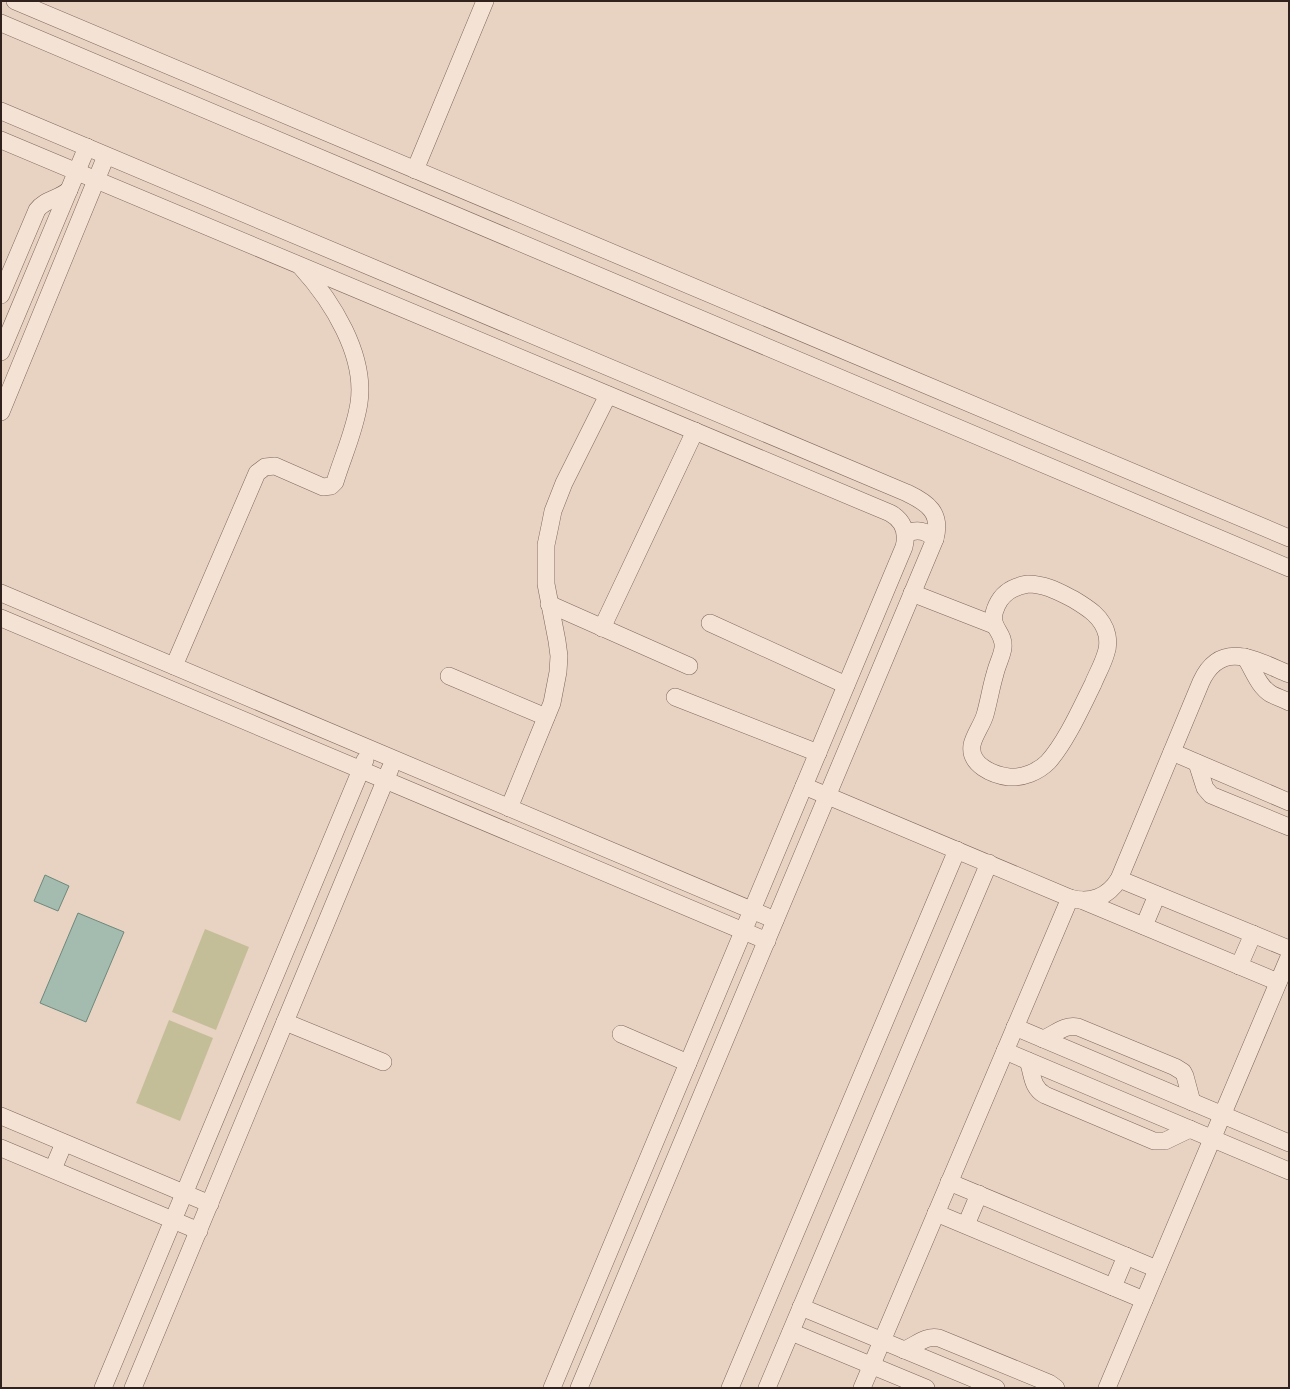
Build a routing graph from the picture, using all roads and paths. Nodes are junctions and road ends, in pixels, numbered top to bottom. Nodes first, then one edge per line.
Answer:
1 (15, 1) edge
2 (485, 1) edge
3 (1, 23) edge
4 (1, 111) edge
5 (1, 140) edge
6 (87, 147) junction
7 (106, 156) junction
8 (415, 170) junction
9 (77, 171) junction
10 (97, 179) junction
11 (69, 190) junction
12 (299, 265) junction
13 (1, 295) edge
14 (1, 352) edge
15 (608, 395) junction
16 (1, 412) edge
17 (695, 431) junction
18 (918, 498) junction
19 (896, 516) junction
20 (906, 534) junction
21 (1289, 538) edge
22 (935, 539) junction
23 (1289, 568) edge
24 (1, 593) edge
25 (912, 593) junction
26 (549, 604) junction
27 (1, 618) edge
28 (710, 623) dead end
29 (994, 625) junction
30 (602, 628) junction
31 (1245, 657) junction
32 (174, 666) junction
33 (689, 666) dead end
34 (1289, 674) edge
35 (450, 676) dead end
36 (846, 685) junction
37 (675, 697) dead end
38 (1289, 702) edge
39 (546, 717) junction
40 (370, 749) junction
41 (1172, 752) junction
42 (818, 753) junction
43 (394, 759) junction
44 (1197, 763) junction
45 (361, 770) junction
46 (386, 780) junction
47 (804, 786) junction
48 (828, 796) junction
49 (1289, 802) edge
50 (509, 808) junction
51 (1289, 827) edge
52 (957, 850) junction
53 (988, 863) junction
54 (1119, 879) junction
55 (1157, 895) junction
56 (1075, 899) junction
57 (752, 910) junction
58 (775, 920) junction
59 (1144, 926) junction
60 (743, 931) junction
61 (1253, 934) junction
62 (767, 941) junction
63 (1289, 949) edge
64 (1289, 957) edge
65 (1239, 966) junction
66 (1278, 982) junction
67 (285, 1022) junction
68 (1015, 1027) junction
69 (621, 1034) dead end
70 (1043, 1039) junction
71 (1005, 1051) junction
72 (1028, 1061) junction
73 (383, 1062) dead end
74 (688, 1063) junction
75 (1192, 1102) junction
76 (1222, 1115) junction
77 (1, 1116) edge
78 (1190, 1129) junction
79 (1212, 1138) junction
80 (64, 1143) junction
81 (1289, 1143) edge
82 (1, 1148) edge
83 (53, 1169) junction
84 (1289, 1171) edge
85 (949, 1182) junction
86 (184, 1193) junction
87 (980, 1194) junction
88 (210, 1204) junction
89 (936, 1213) junction
90 (173, 1220) junction
91 (966, 1226) junction
92 (198, 1231) junction
93 (1126, 1256) junction
94 (1157, 1269) junction
95 (1113, 1287) junction
96 (1144, 1300) junction
97 (801, 1307) junction
98 (791, 1332) junction
99 (882, 1341) junction
100 (904, 1350) junction
101 (872, 1366) junction
102 (896, 1381) edge
103 (103, 1388) edge
104 (133, 1388) edge
105 (552, 1388) edge
106 (579, 1388) edge
107 (730, 1388) edge
108 (767, 1388) edge
109 (862, 1388) edge
110 (926, 1388) edge
111 (996, 1388) edge
112 (1056, 1388) edge
113 (1107, 1388) edge

1 - 8 street
2 - 8 street
3 - 23 street
4 - 6 street
5 - 9 street
6 - 7 street
6 - 9 street
7 - 10 street
7 - 18 street
8 - 21 street
9 - 10 street
9 - 11 street
10 - 12 street
10 - 16 street
11 - 13 street
11 - 14 street
12 - 15 street
12 - 32 street
15 - 17 street
15 - 26 street
17 - 19 street
17 - 30 street
18 - 19 street
18 - 22 street
19 - 20 street
20 - 22 street
20 - 36 street
22 - 25 street
24 - 32 street
25 - 29 street
25 - 48 street
26 - 30 street
26 - 39 street
27 - 45 street
28 - 36 street
29 - 29 street
30 - 33 street
31 - 34 street
31 - 38 street
31 - 41 street
32 - 40 street
35 - 39 street
36 - 42 street
37 - 42 street
39 - 50 street
40 - 43 street
40 - 45 street
41 - 44 street
41 - 54 street
42 - 47 street
43 - 46 street
43 - 50 street
44 - 49 street
44 - 51 street
45 - 46 street
45 - 86 street
46 - 60 street
46 - 67 street
47 - 48 street
47 - 57 street
48 - 52 street
48 - 58 street
50 - 57 street
52 - 53 street
52 - 107 street
53 - 56 street
53 - 97 street
54 - 55 street
54 - 56 street
55 - 59 street
55 - 61 street
56 - 59 street
56 - 68 street
57 - 58 street
57 - 60 street
58 - 62 street
59 - 65 street
60 - 62 street
60 - 74 street
61 - 63 street
61 - 65 street
62 - 106 street
64 - 66 street
65 - 66 street
66 - 76 street
67 - 73 street
67 - 88 street
68 - 70 street
68 - 71 street
69 - 74 street
70 - 75 street
70 - 75 street
71 - 72 street
71 - 85 street
72 - 78 street
72 - 78 street
74 - 105 street
75 - 76 street
76 - 79 street
76 - 81 street
77 - 80 street
78 - 79 street
79 - 84 street
79 - 94 street
80 - 83 street
80 - 86 street
82 - 83 street
83 - 90 street
85 - 87 street
85 - 89 street
86 - 88 street
86 - 90 street
87 - 91 street
87 - 93 street
88 - 92 street
89 - 91 street
89 - 99 street
90 - 92 street
90 - 103 street
91 - 95 street
92 - 104 street
93 - 94 street
93 - 95 street
94 - 96 street
95 - 96 street
96 - 113 street
97 - 98 street
97 - 99 street
98 - 101 street
98 - 108 street
99 - 100 street
99 - 101 street
100 - 111 street
100 - 112 street
101 - 102 street
101 - 109 street
102 - 110 street

